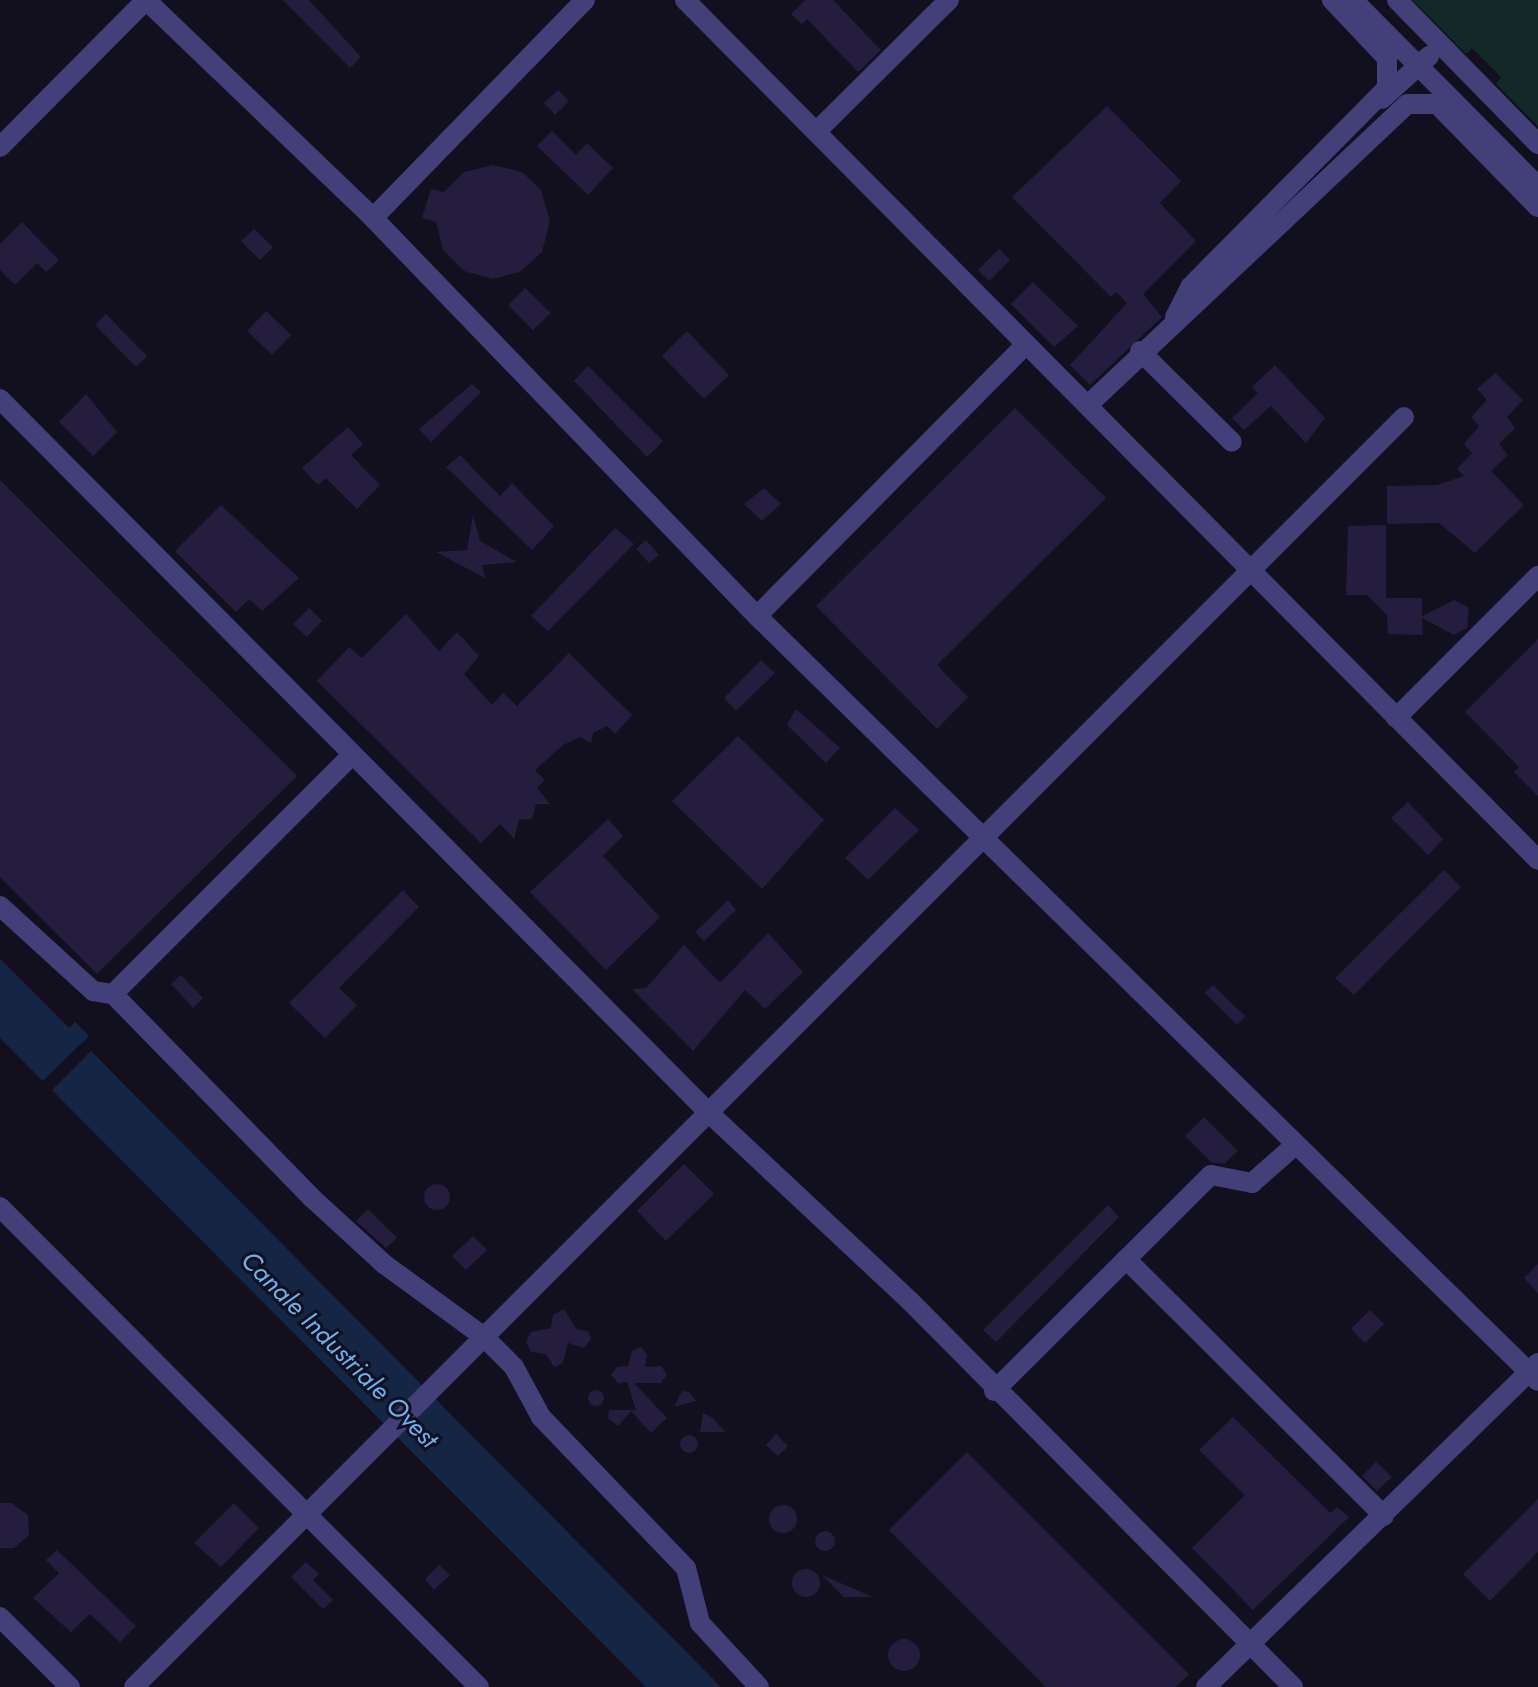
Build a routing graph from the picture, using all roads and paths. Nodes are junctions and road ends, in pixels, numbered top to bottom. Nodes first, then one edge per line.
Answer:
1 (146, 0) edge
2 (585, 0) edge
3 (949, 0) edge
4 (1332, 0) edge
5 (1353, 0) edge
6 (1397, 0) edge
7 (690, 2) edge
8 (1444, 49) junction
9 (1423, 70) junction
10 (1383, 109) junction
11 (817, 131) junction
12 (1538, 144) edge
13 (0, 147) edge
14 (1538, 186) edge
15 (1538, 207) edge
16 (373, 218) junction
17 (1025, 345) junction
18 (1140, 351) junction
19 (0, 399) edge
20 (1089, 404) junction
21 (1404, 417) dead end
22 (1232, 442) dead end
23 (1249, 570) junction
24 (1538, 576) edge
25 (757, 616) junction
26 (1396, 718) junction
27 (353, 754) junction
28 (985, 837) junction
29 (1538, 860) edge
30 (0, 906) edge
31 (113, 994) junction
32 (707, 1111) junction
33 (1294, 1146) junction
34 (0, 1207) edge
35 (1126, 1259) junction
36 (484, 1337) junction
37 (1535, 1372) edge
38 (994, 1391) junction
39 (307, 1515) junction
40 (1384, 1516) junction
41 (0, 1617) edge
42 (1253, 1646) junction
43 (70, 1687) edge
44 (134, 1687) edge
45 (479, 1687) edge
46 (759, 1687) edge
47 (1206, 1687) edge
48 (1293, 1687) edge

1 - 13 lane
1 - 16 lane
2 - 16 lane
3 - 11 lane
4 - 10 lane
5 - 9 lane
6 - 8 lane
7 - 11 lane
8 - 9 lane
8 - 12 lane
9 - 10 lane
9 - 14 lane
10 - 15 lane
10 - 18 lane
11 - 17 lane
16 - 25 lane
17 - 20 lane
17 - 25 lane
18 - 20 lane
18 - 22 lane
19 - 27 lane
20 - 23 lane
21 - 23 lane
23 - 26 lane
23 - 28 lane
24 - 26 lane
25 - 28 lane
26 - 29 lane
27 - 31 lane
27 - 32 lane
28 - 32 lane
28 - 33 lane
30 - 31 lane
31 - 36 lane
32 - 36 lane
32 - 38 lane
33 - 35 lane
33 - 37 lane
34 - 39 lane
35 - 38 lane
35 - 40 lane
36 - 39 lane
36 - 46 lane
37 - 40 lane
38 - 42 lane
39 - 44 lane
39 - 45 lane
40 - 42 lane
41 - 43 lane
42 - 47 lane
42 - 48 lane

